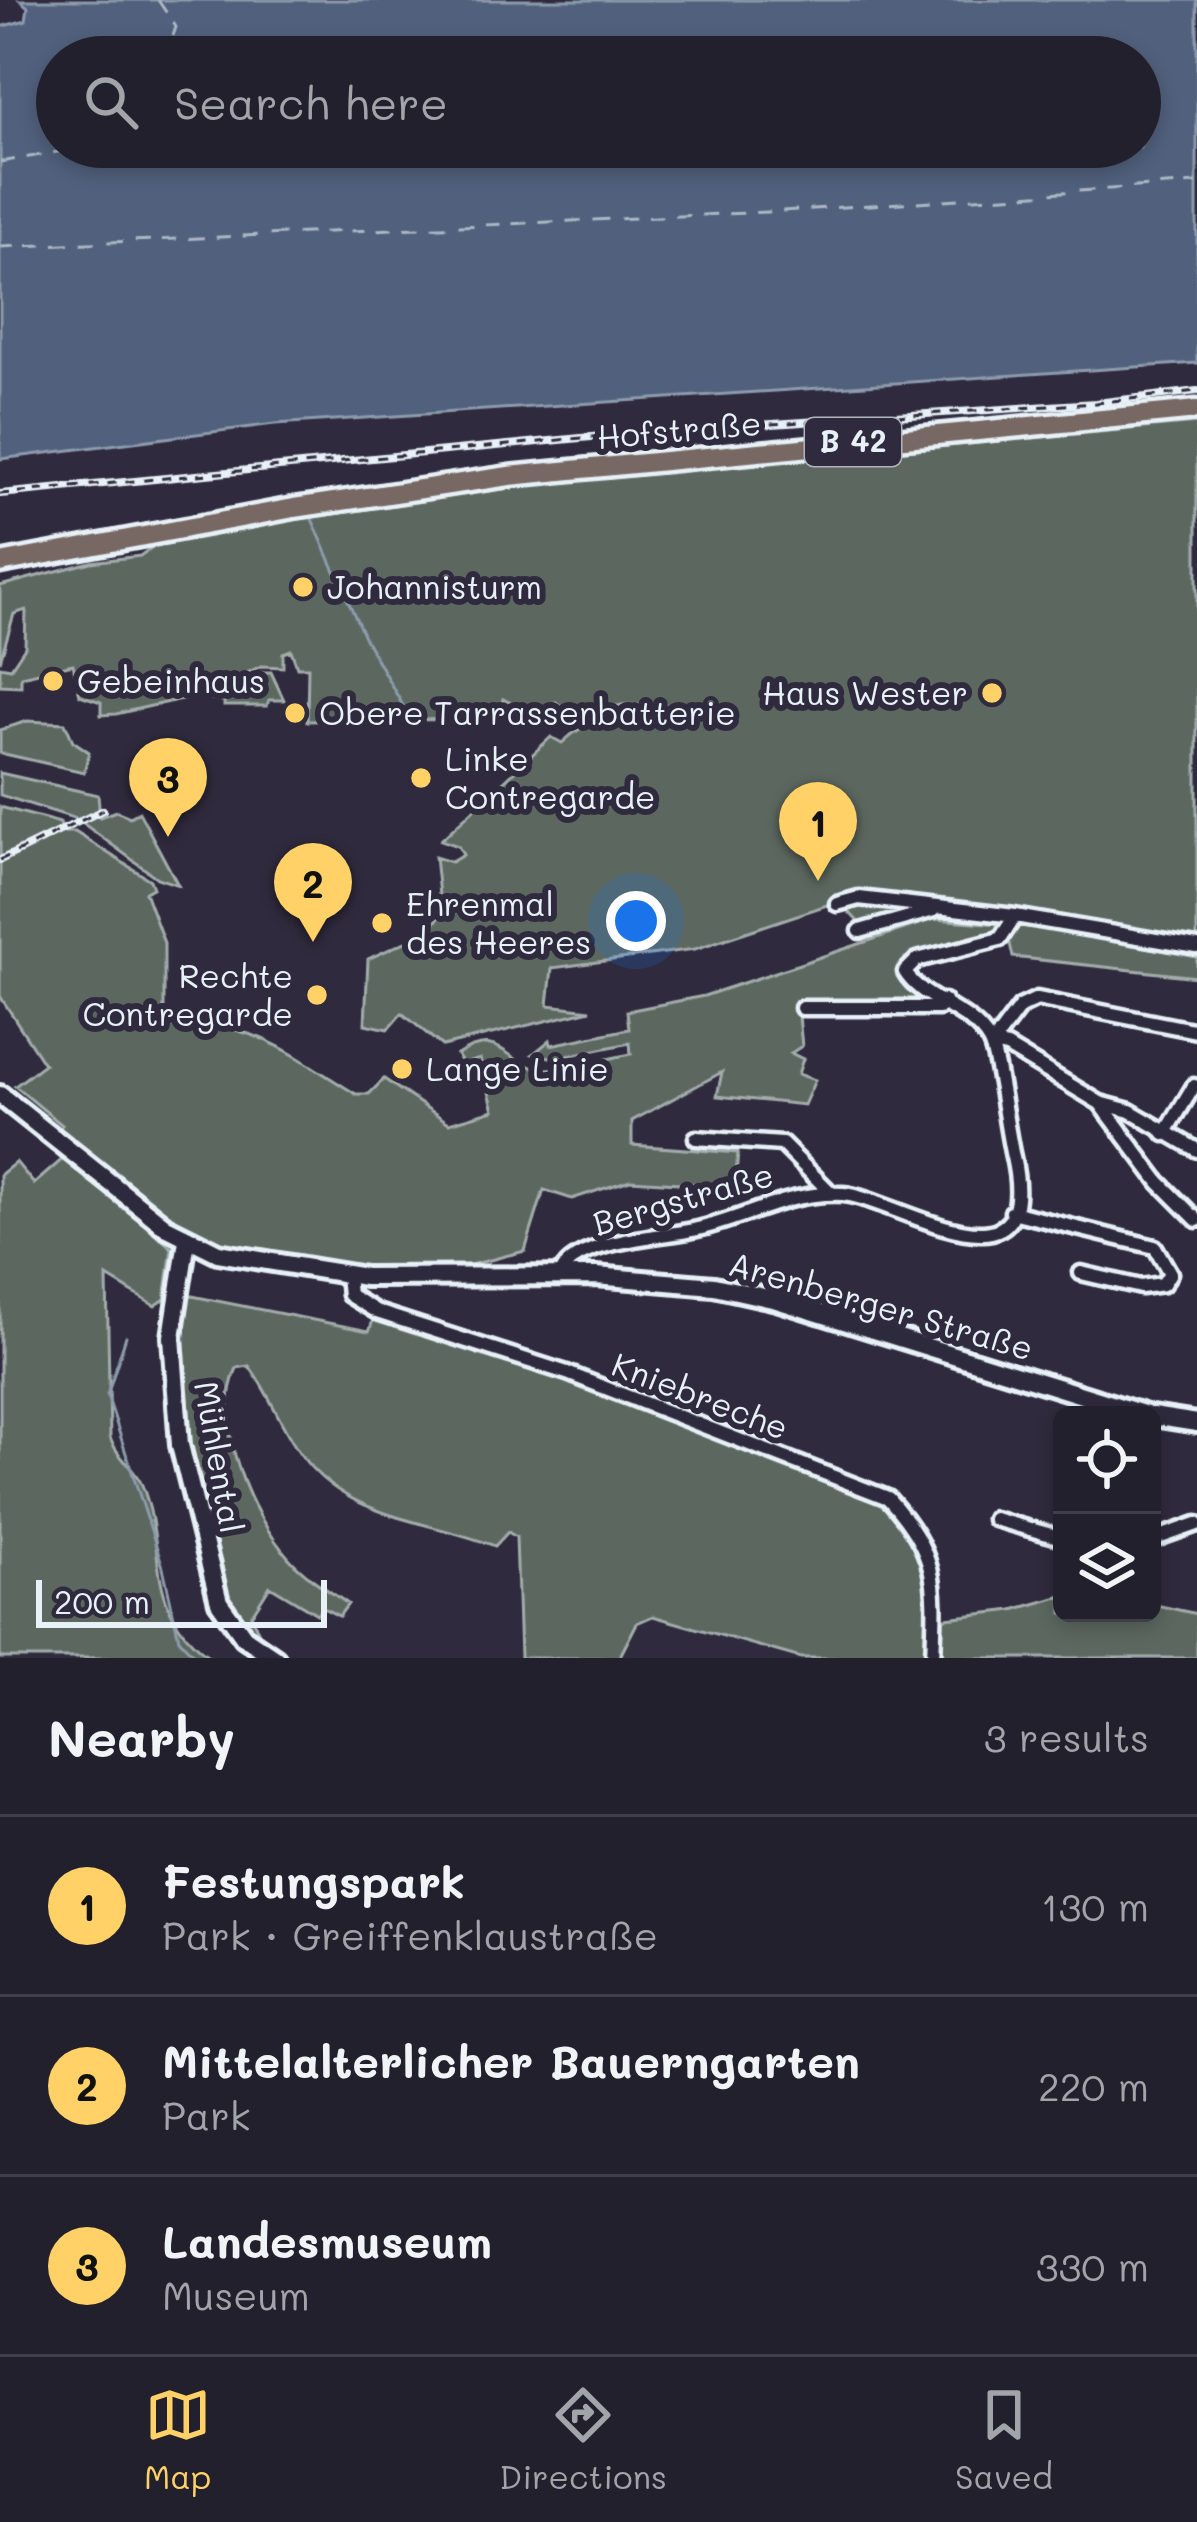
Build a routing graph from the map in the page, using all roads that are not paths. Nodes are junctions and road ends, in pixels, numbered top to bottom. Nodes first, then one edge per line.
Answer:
1 (1197, 410) edge
2 (241, 517) junction
3 (0, 552) edge
4 (0, 563) edge
5 (868, 899) junction
6 (837, 904) dead end
7 (947, 908) junction
8 (1015, 916) junction
9 (885, 923) junction
10 (860, 932) dead end
11 (1197, 947) edge
12 (944, 1001) junction
13 (802, 1008) dead end
14 (1197, 1030) edge
15 (992, 1045) junction
16 (1194, 1086) edge
17 (0, 1095) edge
18 (1100, 1103) junction
19 (1165, 1134) junction
20 (696, 1138) dead end
21 (1197, 1150) edge
22 (832, 1194) junction
23 (1012, 1212) junction
24 (1197, 1220) edge
25 (187, 1240) junction
26 (1081, 1273) dead end
27 (347, 1275) junction
28 (560, 1277) junction
29 (1117, 1406) edge
30 (1161, 1418) edge
31 (1197, 1423) edge
32 (994, 1519) dead end
33 (1197, 1524) edge
34 (1053, 1535) edge
35 (1161, 1537) edge
36 (275, 1658) edge
37 (933, 1658) edge

1 - 2 main road, Hofstraße / B 42
2 - 3 main road, Hofstraße / B 42
2 - 4 main road, Hofstraße / B 42
5 - 6 street
5 - 7 street
5 - 9 street
7 - 8 street
7 - 9 street
8 - 11 street
8 - 12 street
9 - 10 street
12 - 13 street
12 - 15 street
14 - 15 street
15 - 18 street
15 - 23 street
16 - 19 street
17 - 25 main road, Arenberger Straße
18 - 19 street
18 - 24 street
19 - 21 street
20 - 22 street, Bergstraße
22 - 23 street, Bergstraße
22 - 28 street, Bergstraße
23 - 26 street
25 - 27 main road, Arenberger Straße
25 - 36 main road, Mühlental
27 - 28 main road, Arenberger Straße
27 - 37 street, Kniebreche
28 - 29 main road, Arenberger Straße
30 - 31 main road, Arenberger Straße
32 - 34 street
33 - 35 street

